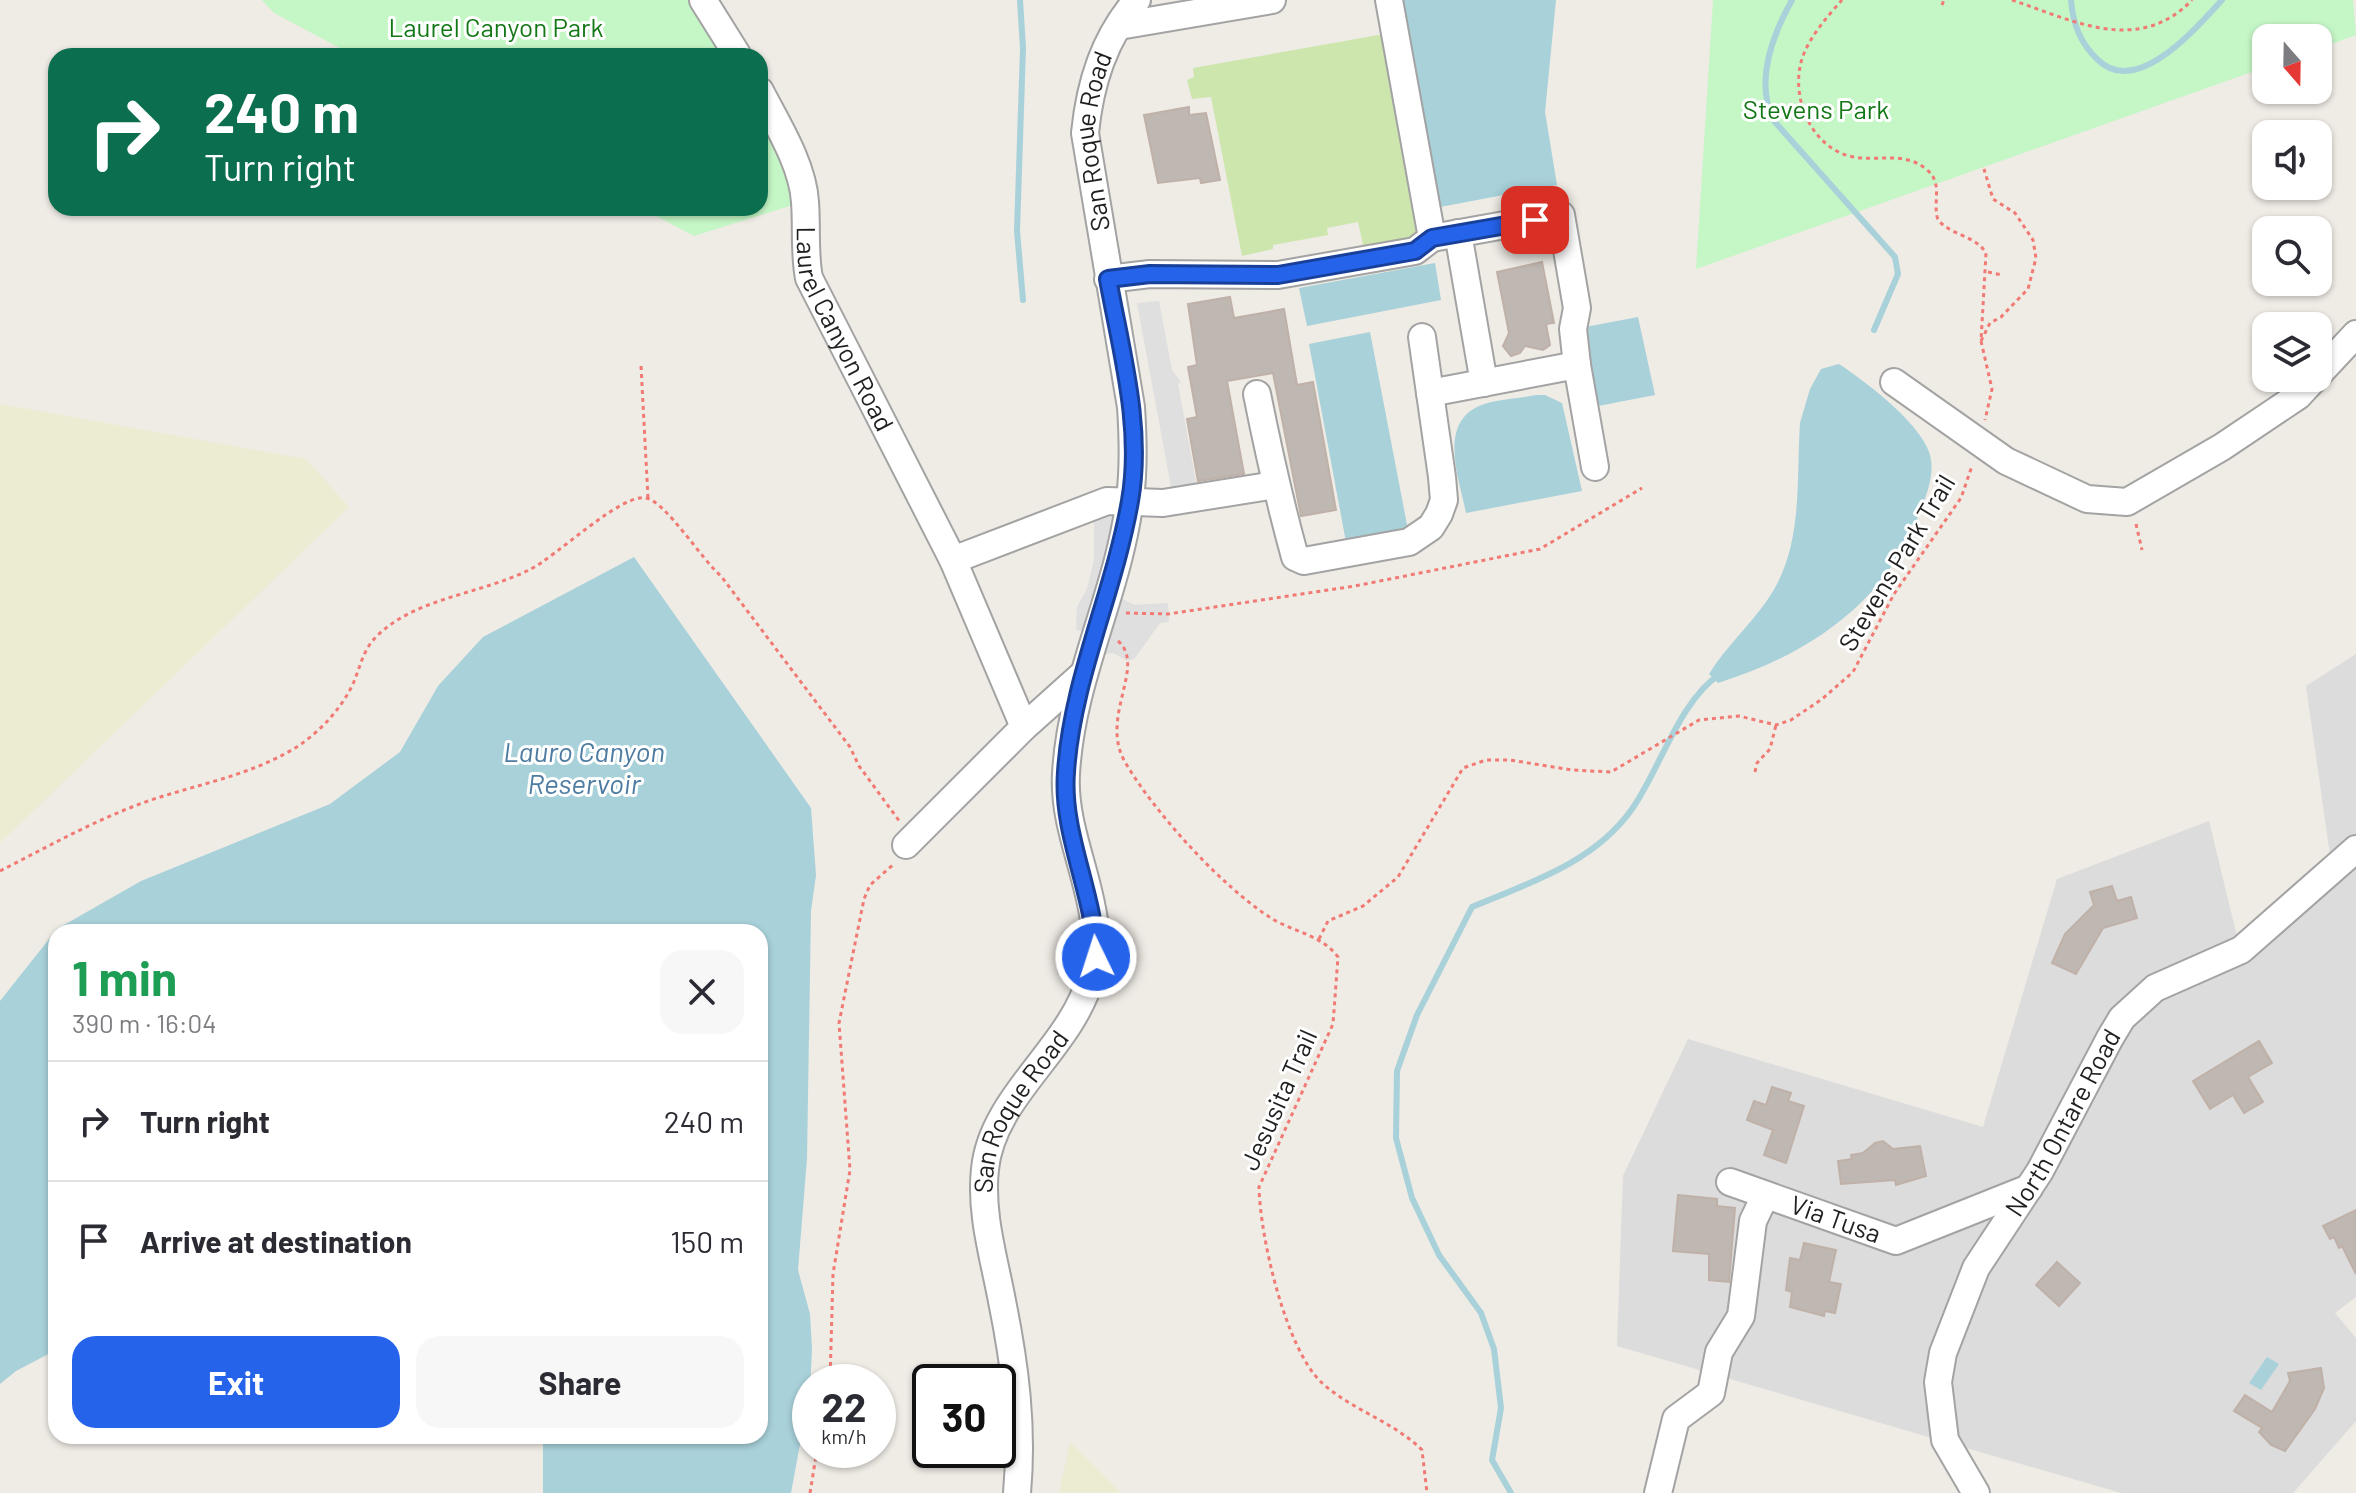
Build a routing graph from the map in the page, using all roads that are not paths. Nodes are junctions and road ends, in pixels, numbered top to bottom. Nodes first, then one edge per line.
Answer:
1 (703, 0) edge
2 (1137, 0) edge
3 (1272, 0) edge
4 (1389, 0) edge
5 (1119, 26) junction
6 (733, 48) edge
7 (768, 108) edge
8 (1458, 233) junction
9 (1432, 238) junction
10 (1108, 279) junction
11 (2356, 334) edge
12 (1422, 337) dead end
13 (1577, 365) junction
14 (1894, 382) dead end
15 (1484, 383) junction
16 (1430, 393) junction
17 (1257, 394) dead end
18 (1595, 467) dead end
19 (1275, 485) junction
20 (1130, 500) junction
21 (953, 560) junction
22 (1081, 676) junction
23 (1024, 727) junction
24 (909, 842) road end
25 (2356, 849) edge
26 (1730, 1182) dead end
27 (2029, 1188) junction
28 (1765, 1196) junction
29 (1017, 1493) edge
30 (1658, 1493) edge
31 (1976, 1493) edge

1 - 6 street
2 - 5 street, San Roque Road
3 - 5 street
4 - 9 street
5 - 10 street, San Roque Road
7 - 21 street, Laurel Canyon Road
8 - 9 street
8 - 13 street
8 - 15 street
9 - 10 street
10 - 20 street, San Roque Road
11 - 14 street
12 - 16 street
13 - 15 street
13 - 18 street
15 - 16 street
16 - 19 street
17 - 19 street
19 - 20 street
20 - 21 street
20 - 22 street, San Roque Road
21 - 23 street, Laurel Canyon Road
22 - 23 street
22 - 29 street, San Roque Road
23 - 24 street
25 - 27 street, North Ontare Road
26 - 28 street, Via Tusa
27 - 28 street, Via Tusa
27 - 31 street, North Ontare Road
28 - 30 street

